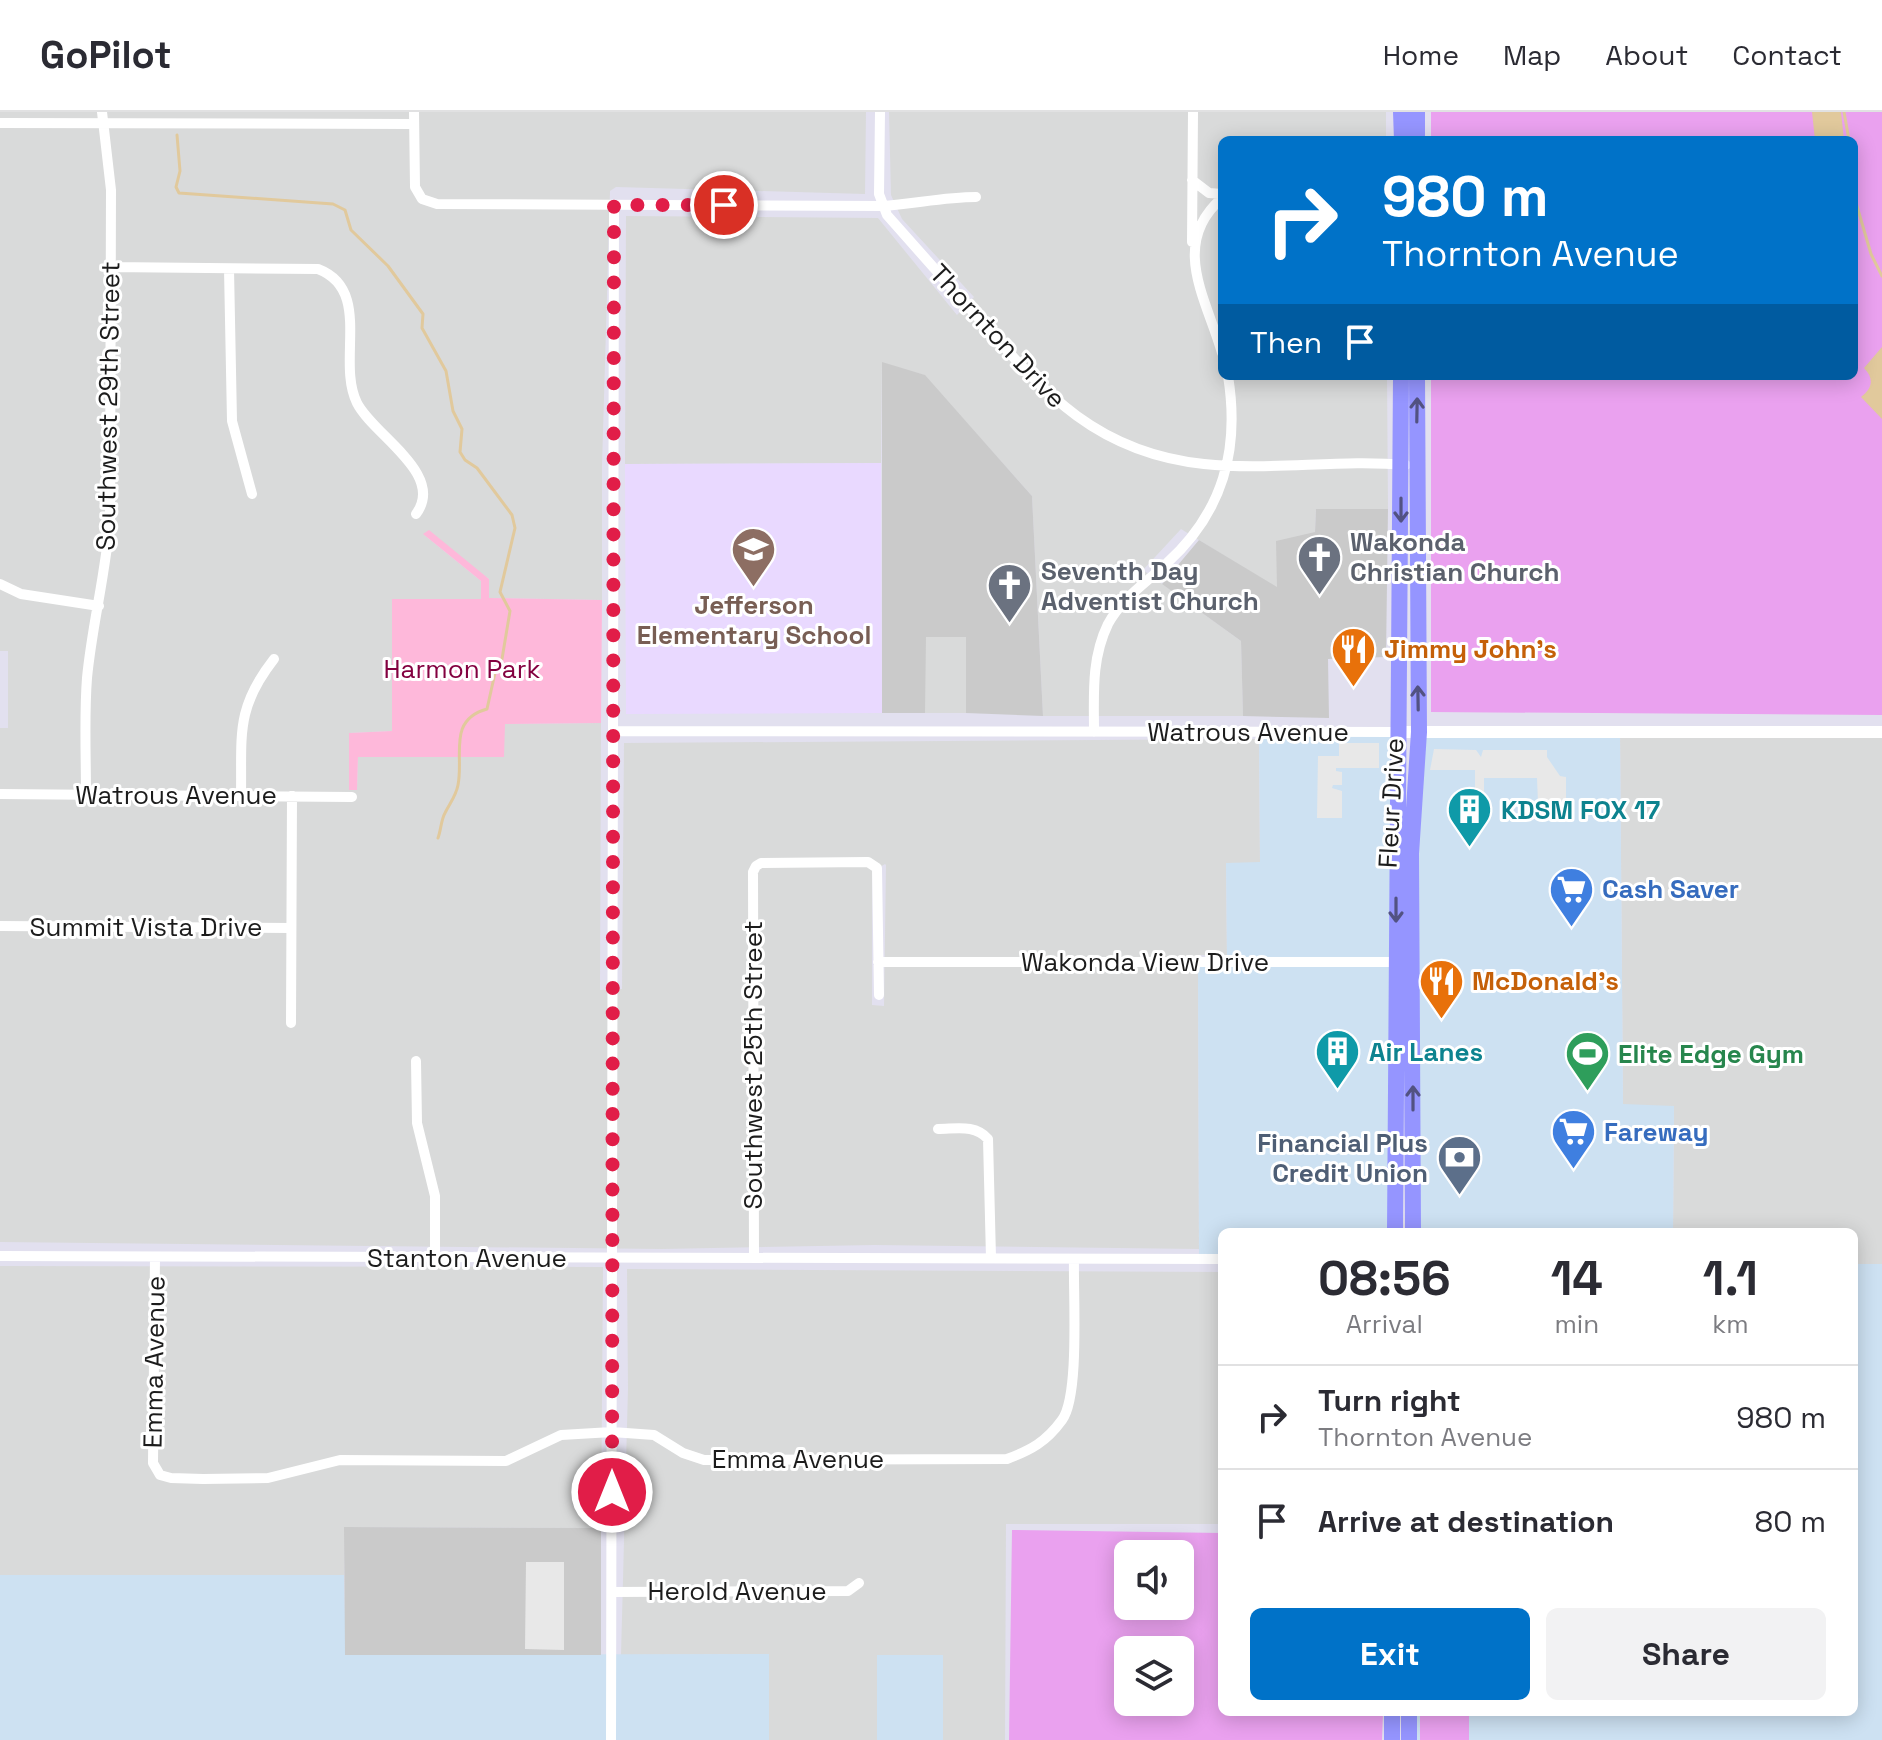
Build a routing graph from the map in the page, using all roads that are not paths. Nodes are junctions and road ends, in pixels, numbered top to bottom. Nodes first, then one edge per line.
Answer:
1 (414, 112) edge
2 (880, 112) edge
3 (1193, 112) edge
4 (1401, 112) edge
5 (1417, 112) edge
6 (102, 118) edge
7 (0, 123) edge
8 (414, 124) junction
9 (1402, 136) edge
10 (1417, 136) edge
11 (1192, 180) junction
12 (1218, 195) edge
13 (976, 197) dead end
14 (1218, 201) edge
15 (614, 205) junction
16 (882, 206) junction
17 (1192, 248) junction
18 (110, 267) junction
19 (229, 269) junction
20 (1218, 341) edge
21 (1228, 380) edge
22 (1401, 380) edge
23 (1417, 380) edge
24 (1228, 464) junction
25 (1409, 465) junction
26 (252, 494) dead end
27 (416, 514) dead end
28 (0, 584) edge
29 (99, 606) junction
30 (274, 659) dead end
31 (614, 731) junction
32 (1094, 732) junction
33 (1397, 732) junction
34 (1419, 732) junction
35 (1882, 732) edge
36 (0, 794) edge
37 (86, 794) junction
38 (241, 796) junction
39 (292, 796) junction
40 (352, 797) dead end
41 (0, 926) edge
42 (291, 928) junction
43 (878, 962) junction
44 (1404, 962) junction
45 (879, 995) dead end
46 (291, 1023) dead end
47 (416, 1061) dead end
48 (938, 1129) dead end
49 (1395, 1228) edge
50 (1413, 1228) edge
51 (0, 1256) edge
52 (155, 1257) junction
53 (435, 1258) junction
54 (612, 1258) junction
55 (754, 1258) junction
56 (991, 1258) junction
57 (1074, 1259) junction
58 (1218, 1259) edge
59 (612, 1432) junction
60 (859, 1583) dead end
61 (612, 1592) junction
62 (1392, 1716) edge
63 (1409, 1716) edge
64 (611, 1740) edge
65 (1392, 1740) edge
66 (1409, 1740) edge

1 - 8 street
2 - 16 street
3 - 11 street
4 - 9 main road
5 - 10 main road
6 - 7 street
6 - 8 street
6 - 18 street, Southwest 29th Street
8 - 15 street
11 - 12 street
11 - 17 street
13 - 16 street
14 - 17 street
15 - 16 street
15 - 31 street
16 - 24 street, Thornton Drive
17 - 20 street
18 - 19 street
18 - 29 street, Southwest 29th Street
19 - 26 street
19 - 27 street
21 - 24 street
22 - 25 main road, Fleur Drive
25 -> 23 main road, Fleur Drive
24 - 25 street, Thornton Drive
24 - 32 street
25 -> 33 main road, Fleur Drive
34 -> 25 main road, Fleur Drive
28 - 29 street
29 - 37 street, Southwest 29th Street
30 - 38 street
31 - 32 street, Watrous Avenue
31 - 54 street
32 - 33 street, Watrous Avenue
33 - 34 street, Watrous Avenue
33 -> 44 main road, Fleur Drive
34 - 35 street, Watrous Avenue
34 - 44 main road, Fleur Drive
36 - 37 street, Watrous Avenue
37 - 38 street, Watrous Avenue
38 - 39 street, Watrous Avenue
39 - 40 street, Watrous Avenue
39 - 42 street
41 - 42 street, Summit Vista Drive
42 - 46 street
43 - 44 street, Wakonda View Drive
43 - 45 street
43 - 55 street, Southwest 25th Street
44 - 49 main road, Fleur Drive
50 -> 44 main road, Fleur Drive
47 - 53 street
48 - 56 street
51 - 52 street, Stanton Avenue
52 - 53 street, Stanton Avenue
52 - 59 street, Emma Avenue
53 - 54 street, Stanton Avenue
54 - 55 street, Stanton Avenue
54 - 59 street
55 - 56 street, Stanton Avenue
56 - 57 street, Stanton Avenue
57 - 58 street, Stanton Avenue
57 - 59 street, Emma Avenue
59 - 61 street
60 - 61 street, Herold Avenue
61 - 64 street
62 - 65 main road
63 - 66 main road

